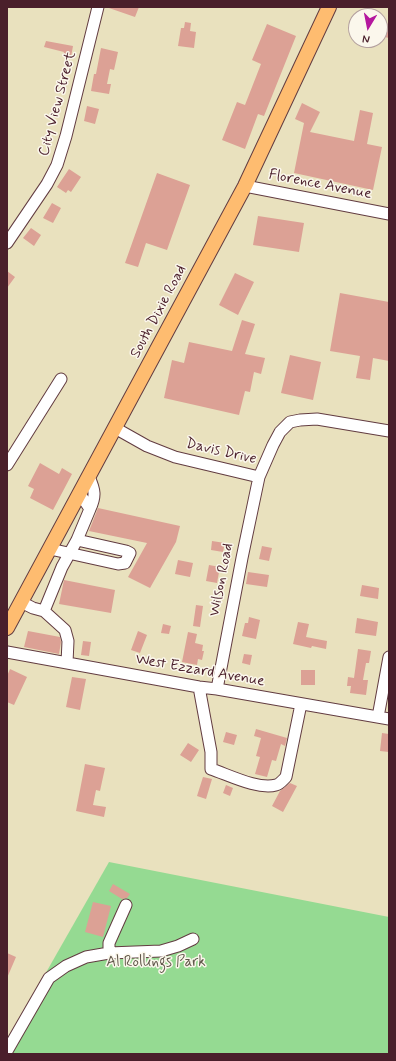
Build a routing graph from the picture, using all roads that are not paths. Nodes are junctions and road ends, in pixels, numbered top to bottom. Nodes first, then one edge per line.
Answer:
1 (98, 7) edge
2 (329, 7) edge
3 (246, 186) junction
4 (389, 214) edge
5 (7, 244) edge
6 (61, 379) dead end
7 (115, 428) junction
8 (389, 431) edge
9 (7, 465) edge
10 (89, 477) junction
11 (259, 477) junction
12 (80, 494) junction
13 (90, 510) junction
14 (77, 540) junction
15 (50, 549) junction
16 (70, 553) junction
17 (21, 602) junction
18 (44, 611) junction
19 (7, 628) edge
20 (7, 652) edge
21 (389, 657) edge
22 (67, 663) junction
23 (199, 687) junction
24 (217, 689) junction
25 (301, 704) junction
26 (383, 718) edge
27 (126, 905) dead end
28 (192, 938) dead end
29 (109, 954) junction
30 (7, 1051) edge

1 - 5 street, City View Street
2 - 3 main road, South Dixie Road
3 - 4 street, Florence Avenue
3 - 7 main road, South Dixie Road
6 - 9 street
7 - 10 main road, South Dixie Road
7 - 11 street, Davis Drive
8 - 11 street, Davis Drive
10 - 12 main road, South Dixie Road
10 - 13 street
11 - 24 street, Wilson Road
12 - 13 street
12 - 15 main road, South Dixie Road
13 - 14 street
14 - 16 street
14 - 16 street
15 - 16 street
15 - 17 main road, South Dixie Road
16 - 18 street
17 - 18 street
17 - 19 main road, South Dixie Road
18 - 22 street
20 - 22 street, West Ezzard Avenue
21 - 26 street
22 - 23 street, West Ezzard Avenue
23 - 24 street, West Ezzard Avenue
23 - 25 street
24 - 25 street, West Ezzard Avenue
25 - 26 street, West Ezzard Avenue
27 - 29 street
28 - 29 street
29 - 30 street

